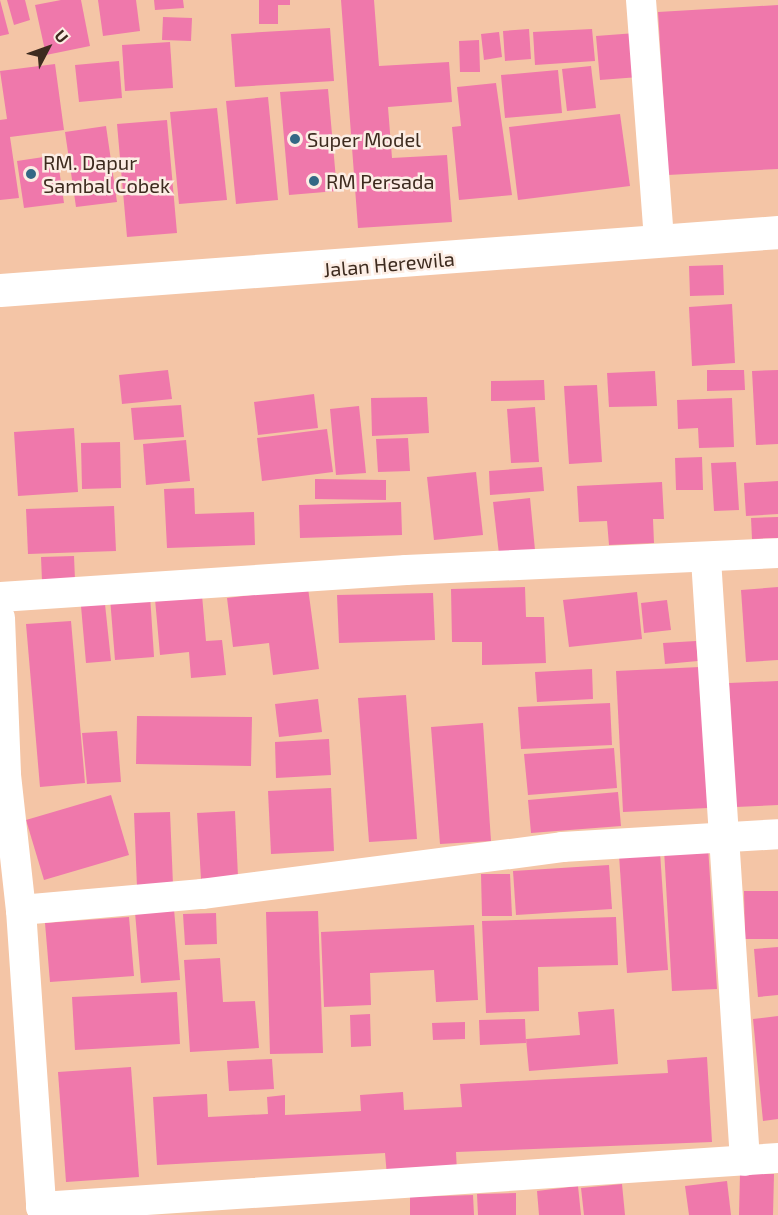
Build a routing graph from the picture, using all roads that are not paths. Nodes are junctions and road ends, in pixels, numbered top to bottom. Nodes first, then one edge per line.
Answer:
1 (641, 0) edge
2 (778, 232) edge
3 (659, 241) junction
4 (0, 290) edge
5 (778, 553) edge
6 (706, 559) junction
7 (0, 597) edge
8 (0, 618) edge
9 (778, 834) edge
10 (721, 836) junction
11 (21, 910) junction
12 (11, 983) edge
13 (778, 1158) edge
14 (745, 1161) junction
15 (41, 1211) edge

1 - 3 street
2 - 3 main road, Jalan Herewila
3 - 4 main road, Jalan Herewila
5 - 6 street
6 - 7 street
6 - 10 street
8 - 11 street
9 - 10 street
10 - 11 street
10 - 14 street
11 - 12 street
12 - 15 street
13 - 14 street
14 - 15 street

